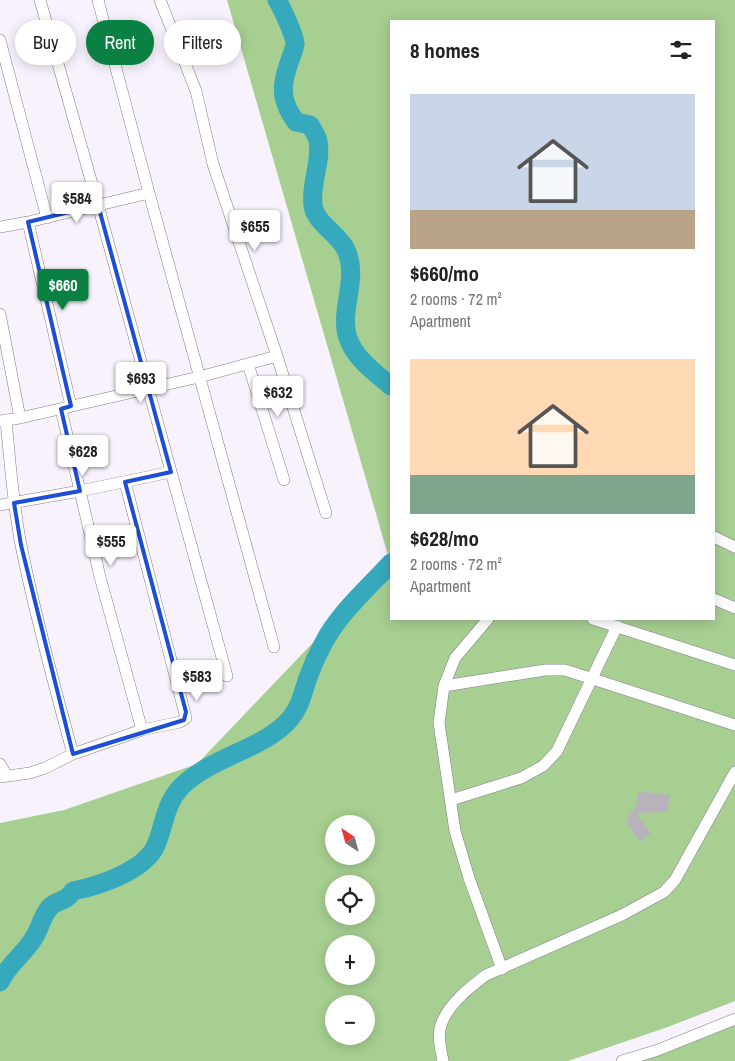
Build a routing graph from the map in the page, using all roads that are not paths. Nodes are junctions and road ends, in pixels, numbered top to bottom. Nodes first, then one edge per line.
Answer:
1 (40, 0) edge
2 (98, 0) edge
3 (160, 0) edge
4 (0, 40) edge
5 (149, 193) junction
6 (98, 205) junction
7 (46, 218) junction
8 (28, 222) junction
9 (0, 227) edge
10 (0, 314) edge
11 (278, 356) junction
12 (248, 364) junction
13 (199, 377) junction
14 (148, 389) junction
15 (66, 408) junction
16 (20, 418) junction
17 (3, 420) edge
18 (171, 472) junction
19 (284, 480) dead end
20 (125, 482) junction
21 (80, 491) junction
22 (14, 503) junction
23 (0, 505) edge
24 (326, 513) dead end
25 (715, 537) edge
26 (735, 547) edge
27 (715, 599) edge
28 (735, 608) edge
29 (487, 620) edge
30 (596, 620) edge
31 (617, 626) junction
32 (274, 647) dead end
33 (735, 665) edge
34 (227, 676) dead end
35 (592, 678) junction
36 (444, 686) junction
37 (735, 725) edge
38 (142, 730) junction
39 (73, 754) junction
40 (0, 764) edge
41 (735, 772) edge
42 (4, 777) edge
43 (730, 790) edge
44 (451, 800) junction
45 (502, 968) junction
46 (735, 1019) edge
47 (443, 1061) edge
48 (622, 1061) edge

1 - 6 street
2 - 5 street
3 - 11 street
4 - 7 street
5 - 6 street
5 - 13 street
6 - 7 street
6 - 14 street
7 - 8 street
8 - 9 street
8 - 15 street
10 - 16 street
11 - 12 street
11 - 24 street
12 - 13 street
12 - 19 street
13 - 14 street
13 - 32 street
14 - 15 street
14 - 18 street
15 - 16 street
15 - 21 street
16 - 17 street
17 - 22 street
18 - 20 street
18 - 34 street
20 - 21 street
20 - 38 street
21 - 22 street
21 - 38 street
22 - 23 street
22 - 39 street
25 - 26 street
27 - 28 street
29 - 36 street
30 - 31 street
31 - 33 street
31 - 35 street
35 - 36 street
35 - 37 street
35 - 44 street
36 - 44 street
38 - 39 street
39 - 42 street
40 - 42 street
41 - 43 street
43 - 45 street
44 - 45 street
45 - 47 street
46 - 48 street

